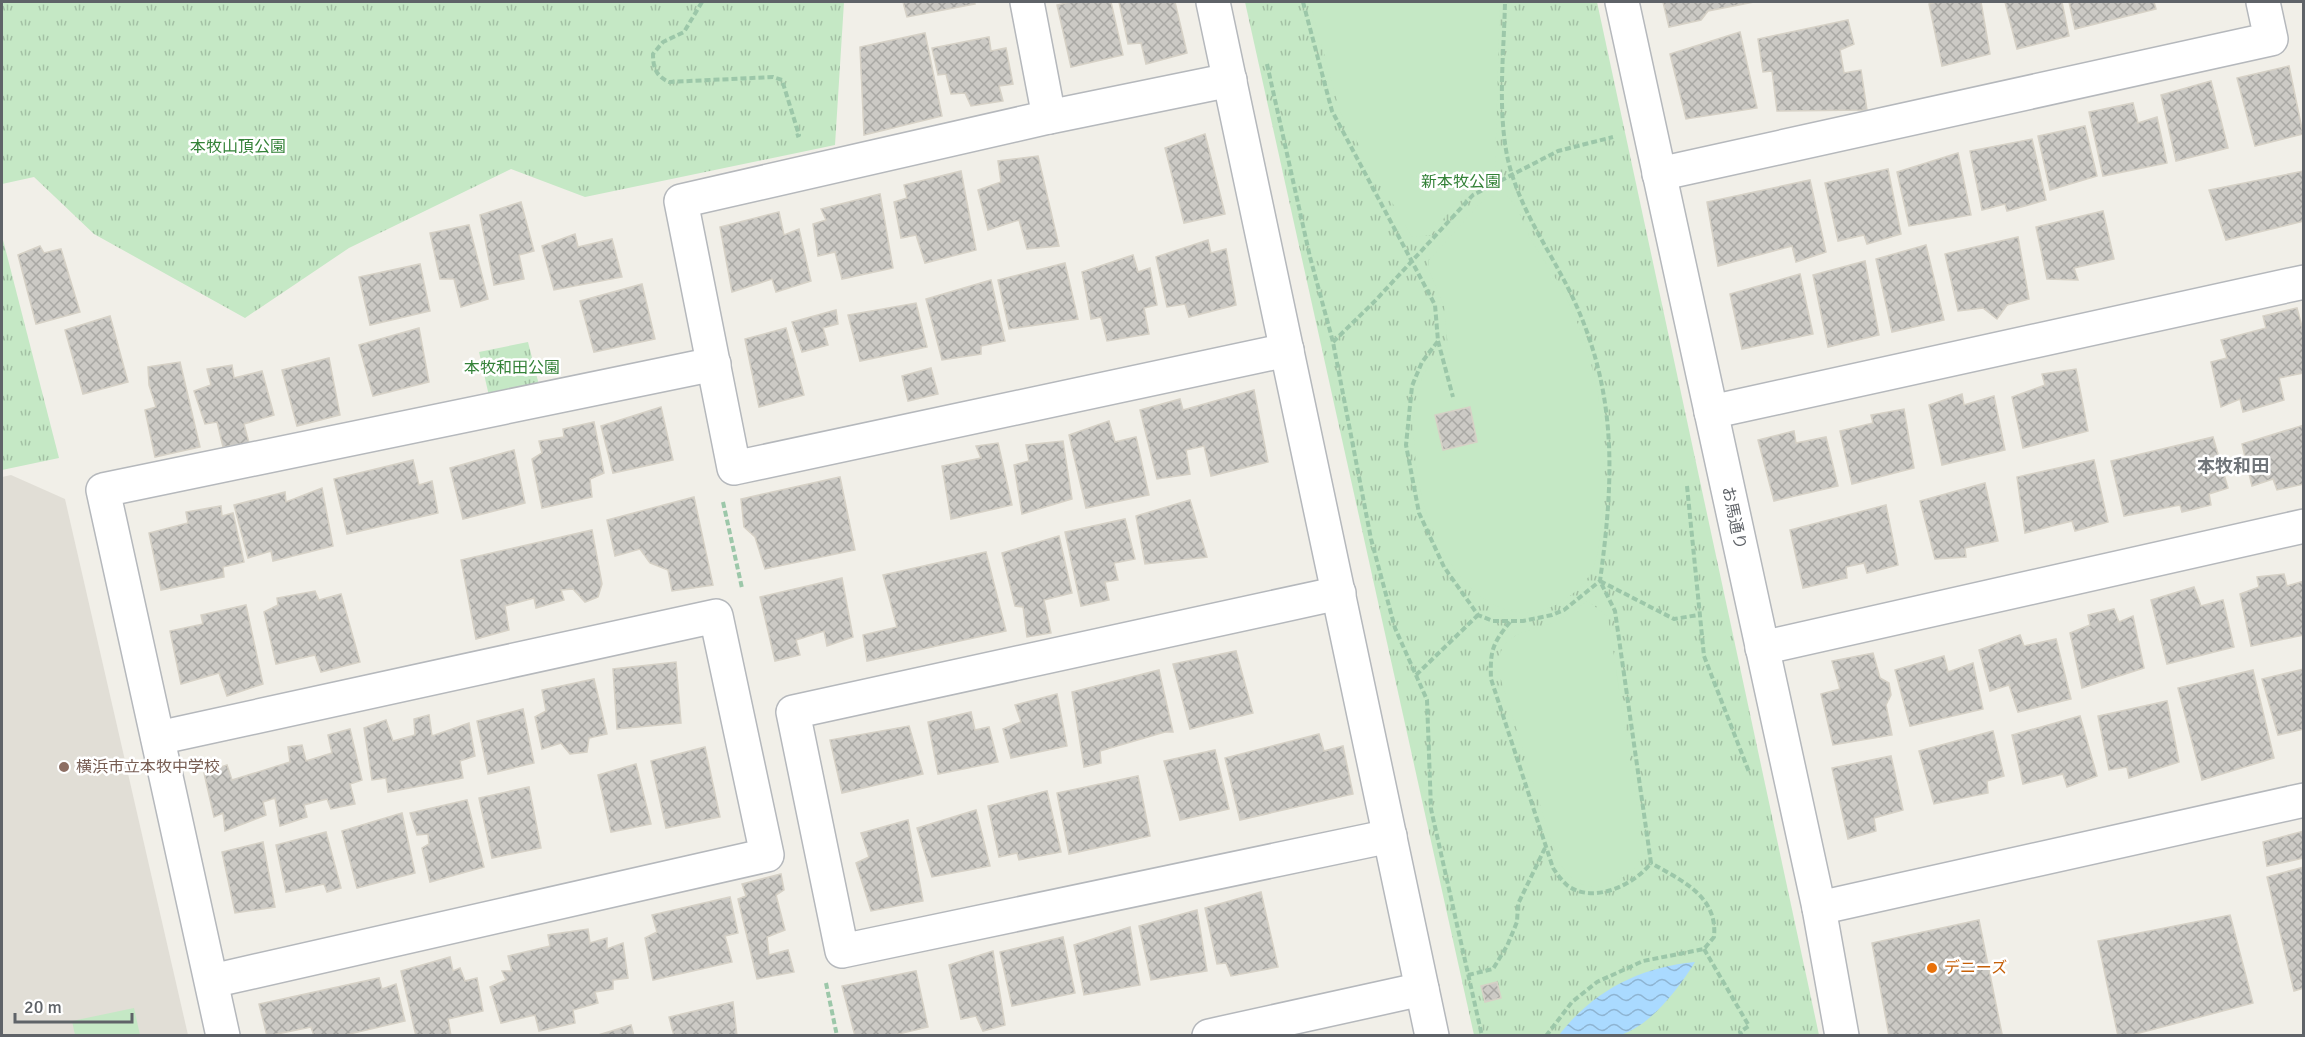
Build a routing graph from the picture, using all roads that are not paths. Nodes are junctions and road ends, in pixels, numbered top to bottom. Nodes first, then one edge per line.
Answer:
1 (1027, 2) edge
2 (1213, 2) edge
3 (1622, 2) edge
4 (2263, 2) edge
5 (1230, 80) junction
6 (1049, 117) junction
7 (1659, 174) junction
8 (2304, 282) edge
9 (1287, 351) junction
10 (714, 364) junction
11 (1711, 412) junction
12 (2304, 526) edge
13 (1338, 593) junction
14 (1762, 648) junction
15 (158, 738) junction
16 (2304, 800) edge
17 (1390, 836) junction
18 (1819, 908) junction
19 (212, 981) junction
20 (1422, 989) junction
21 (223, 1035) edge
22 (1209, 1035) edge
23 (1432, 1035) edge
24 (1842, 1035) edge

1 - 6 street
2 - 5 street
3 - 7 street, お馬通り
4 - 7 street
5 - 6 street
5 - 9 street
6 - 10 street
7 - 11 street, お馬通り
8 - 11 street
9 - 10 street
9 - 13 street
10 - 15 street
11 - 14 street, お馬通り
12 - 14 street
13 - 17 street
13 - 17 street
14 - 18 street, お馬通り
15 - 19 street
15 - 19 street
16 - 18 street
17 - 20 street
18 - 24 street, お馬通り
19 - 21 street
20 - 22 street
20 - 23 street

